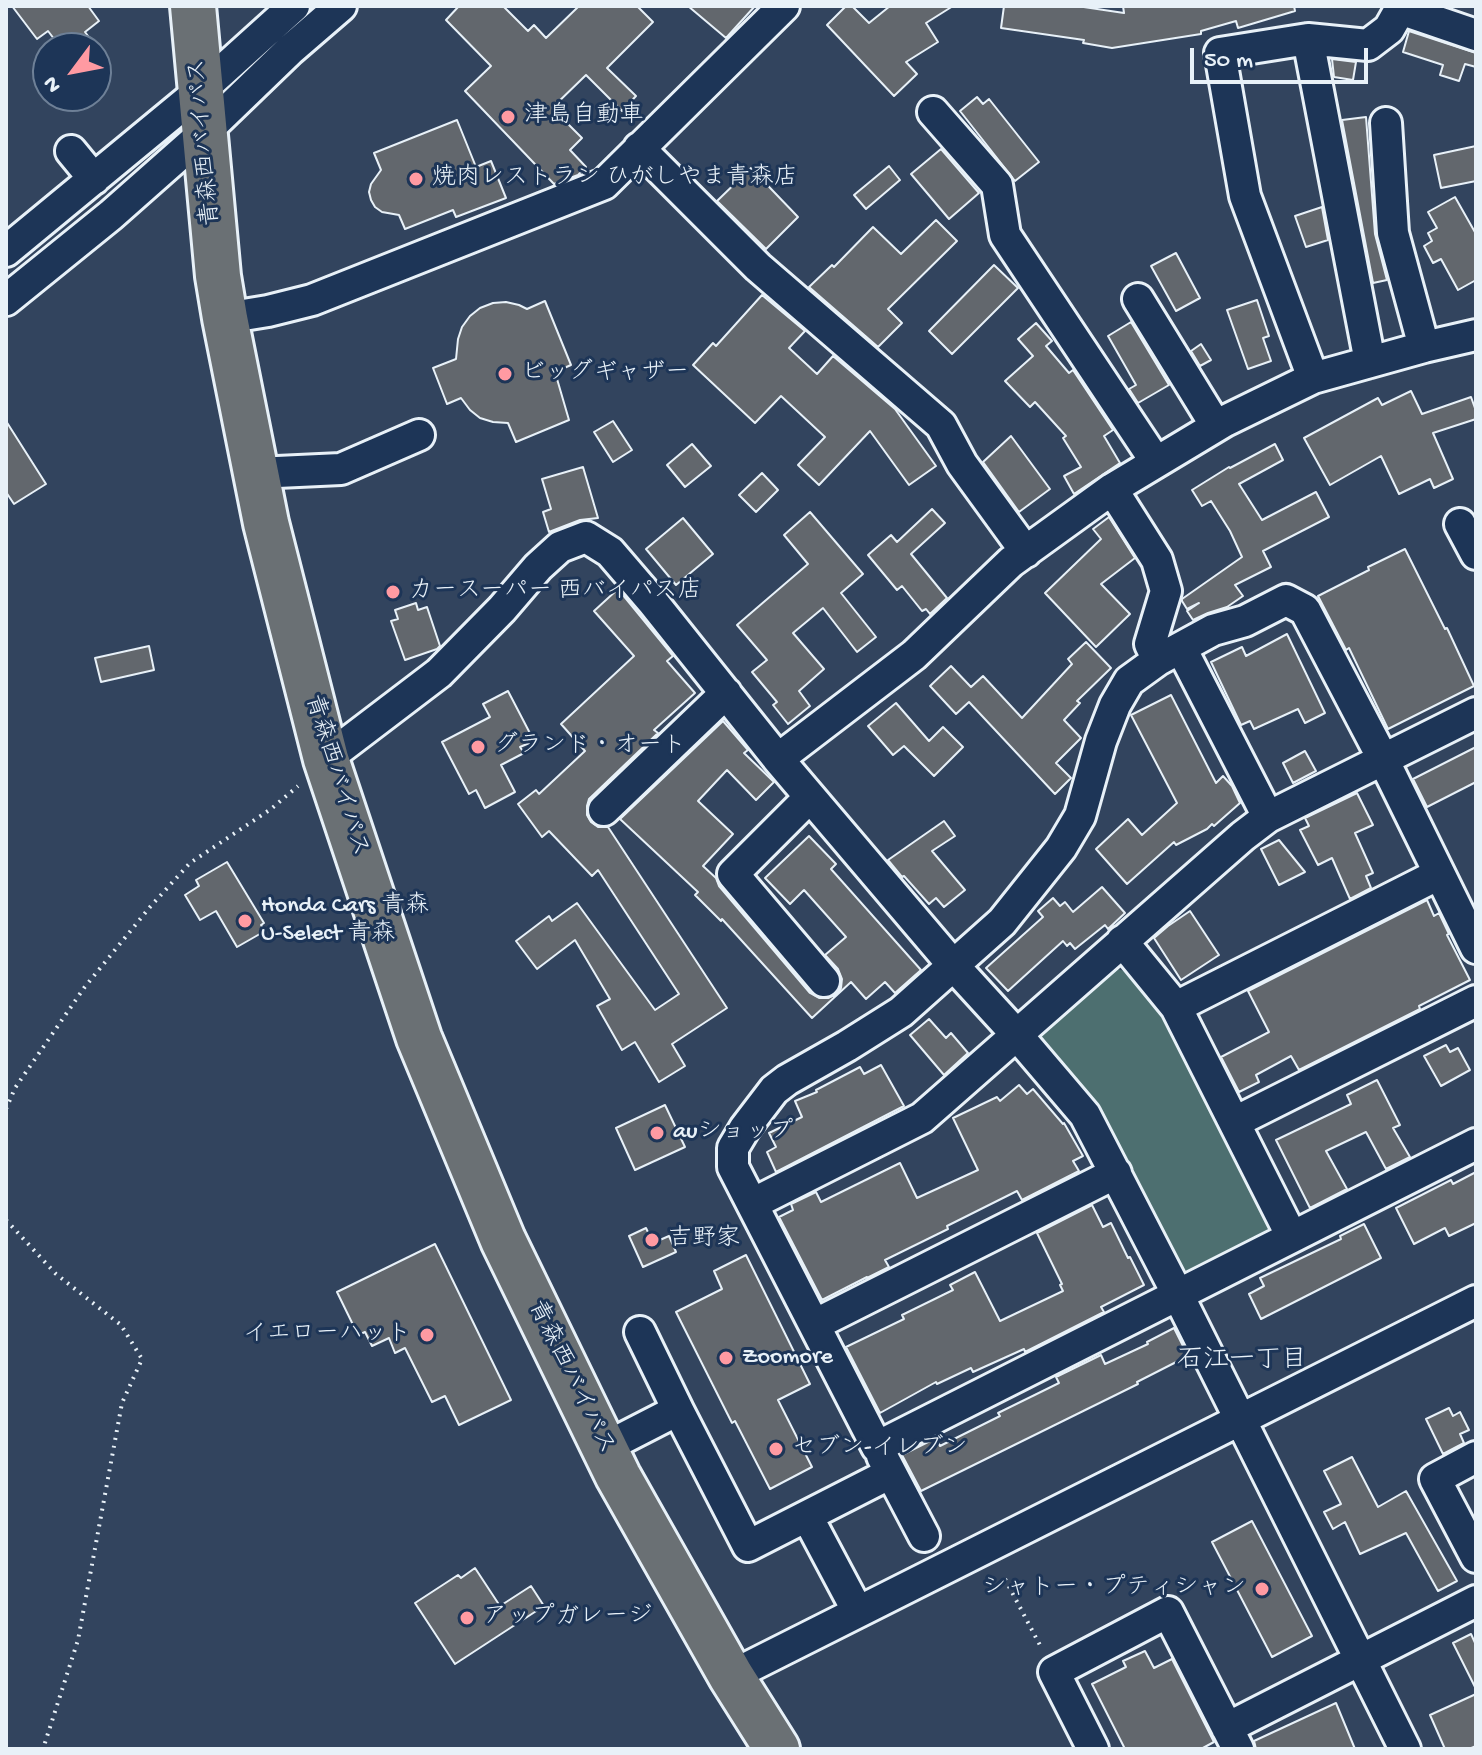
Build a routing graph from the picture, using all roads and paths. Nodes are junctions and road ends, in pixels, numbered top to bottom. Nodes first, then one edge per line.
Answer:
1 (193, 6) edge
2 (294, 6) edge
3 (341, 6) edge
4 (784, 6) edge
5 (1400, 7) edge
6 (1476, 35) edge
7 (1308, 39) junction
8 (203, 110) junction
9 (933, 112) dead end
10 (1386, 123) dead end
11 (639, 148) junction
12 (71, 151) dead end
13 (94, 179) junction
14 (6, 251) edge
15 (1138, 299) dead end
16 (6, 300) edge
17 (225, 318) junction
18 (1476, 335) edge
19 (1424, 347) junction
20 (1370, 362) junction
21 (1313, 378) junction
22 (1216, 426) junction
23 (419, 435) dead end
24 (1156, 462) junction
25 (256, 473) junction
26 (1112, 489) junction
27 (1460, 524) dead end
28 (1026, 552) junction
29 (1476, 554) edge
30 (1169, 654) junction
31 (726, 693) junction
32 (1476, 713) edge
33 (326, 759) junction
34 (778, 759) junction
35 (1383, 759) junction
36 (810, 797) junction
37 (604, 810) dead end
38 (1268, 817) junction
39 (1439, 874) junction
40 (1122, 941) junction
41 (1476, 948) edge
42 (953, 965) junction
43 (824, 981) dead end
44 (1476, 1001) edge
45 (1176, 1007) junction
46 (1017, 1035) junction
47 (6, 1109) edge
48 (1235, 1122) junction
49 (1476, 1144) edge
50 (1116, 1173) junction
51 (752, 1204) junction
52 (6, 1220) edge
53 (1292, 1237) junction
54 (1178, 1295) junction
55 (1476, 1301) edge
56 (816, 1324) junction
57 (640, 1332) dead end
58 (678, 1410) junction
59 (1240, 1421) junction
60 (604, 1448) junction
61 (1476, 1457) edge
62 (884, 1460) junction
63 (807, 1516) junction
64 (924, 1536) dead end
65 (1476, 1557) edge
66 (1005, 1579) dead end
67 (1476, 1601) edge
68 (858, 1612) junction
69 (1361, 1660) junction
70 (1054, 1672) junction
71 (731, 1676) junction
72 (1232, 1738) edge
73 (43, 1749) edge
74 (777, 1749) edge
75 (1093, 1749) edge
76 (1405, 1749) edge

1 - 8 highway, 青森西バイパス
2 - 8 street
3 - 8 street
4 - 11 street
5 - 6 street
5 - 7 street
7 - 20 street
7 - 21 street
8 - 13 street
8 - 16 street
8 - 17 highway, 青森西バイパス
9 - 24 street
10 - 19 street
11 - 17 street
11 - 28 street
12 - 13 street
13 - 14 street
15 - 22 street
17 - 25 highway, 青森西バイパス
18 - 19 street
19 - 20 street
20 - 21 street
21 - 22 street
22 - 24 street
23 - 25 street
24 - 26 street
25 - 33 highway, 青森西バイパス
26 - 28 street
26 - 30 street
27 - 29 street
28 - 34 street
30 - 35 street
30 - 38 street
30 - 42 street
31 - 33 street
31 - 34 street
31 - 37 street
32 - 35 street
33 - 47 path
33 - 60 highway, 青森西バイパス
34 - 36 street
35 - 38 street
35 - 39 street
36 - 42 street
36 - 43 street
38 - 40 street
39 - 41 street
39 - 45 street
40 - 45 street
40 - 46 street
42 - 46 street
42 - 51 street
44 - 48 street
45 - 48 street
46 - 50 street
46 - 51 street
48 - 53 street
49 - 53 street
50 - 54 street
50 - 56 street
51 - 56 street
52 - 73 path
53 - 54 street
54 - 59 street
54 - 62 street
55 - 59 street
56 - 62 street
57 - 58 street
58 - 60 street
58 - 63 street
59 - 68 street
59 - 69 street
60 - 71 highway, 青森西バイパス
61 - 65 street
62 - 63 street
62 - 64 street
63 - 68 street
66 - 70 path
67 - 69 street
68 - 71 street
69 - 72 street
69 - 76 street
70 - 72 street
70 - 75 street
71 - 74 highway, 青森西バイパス

